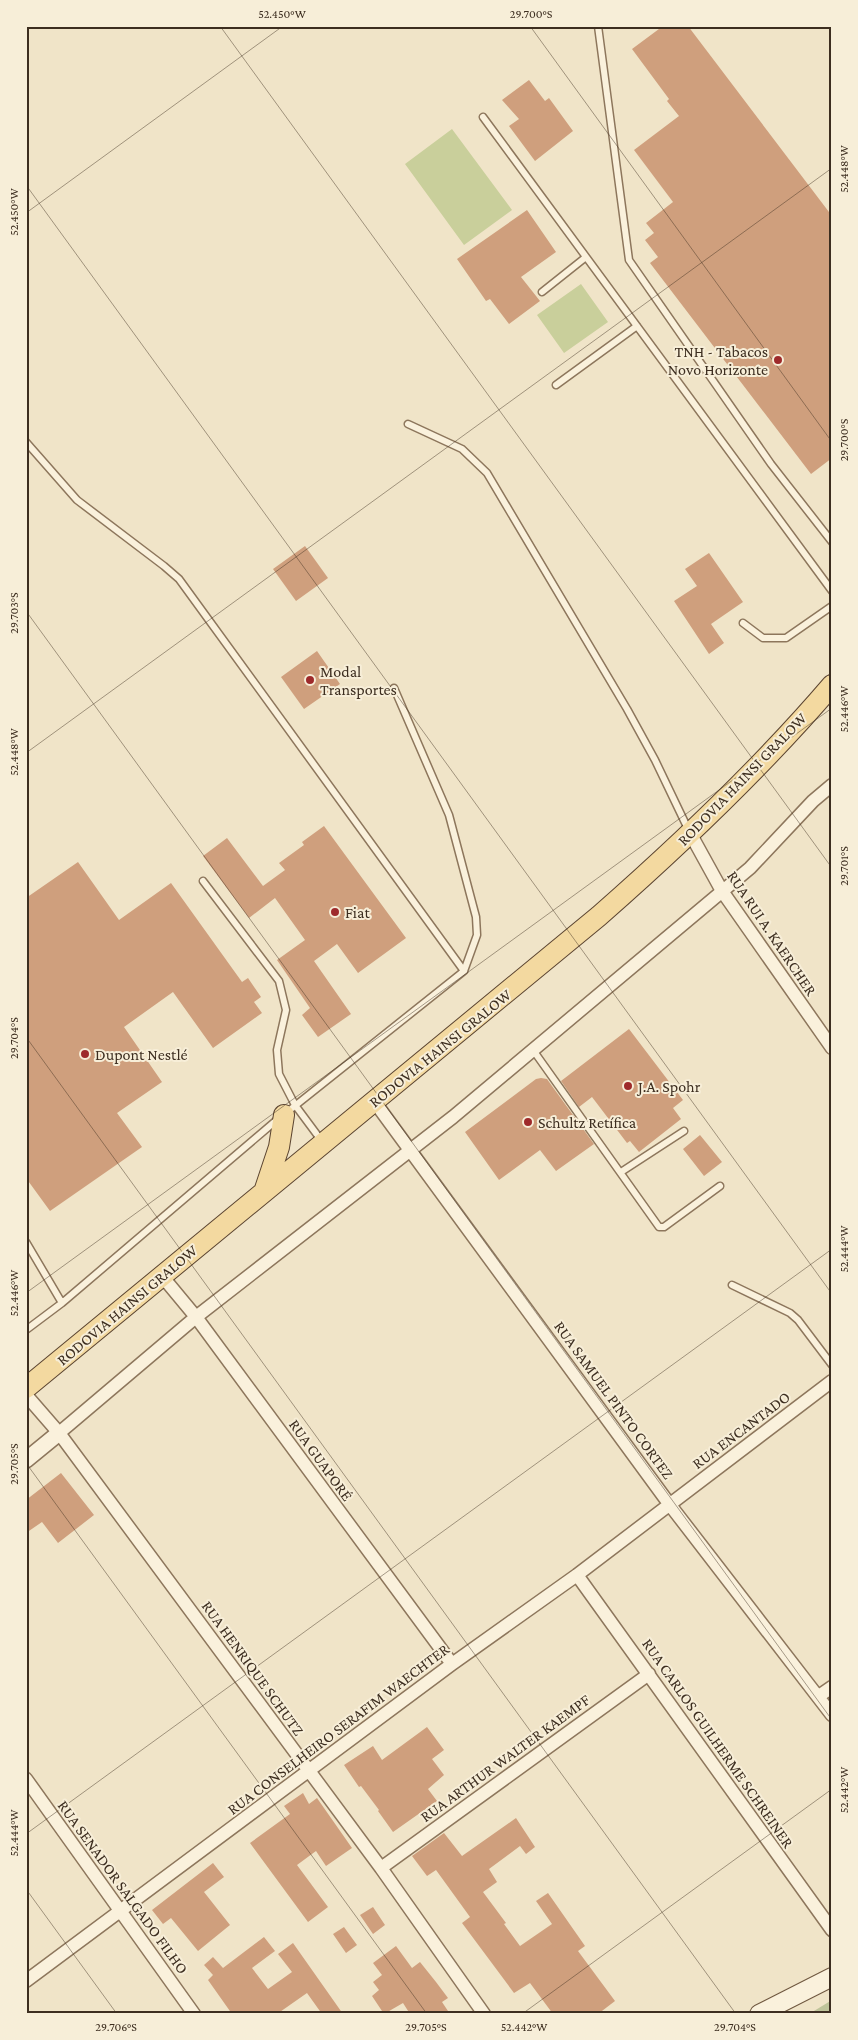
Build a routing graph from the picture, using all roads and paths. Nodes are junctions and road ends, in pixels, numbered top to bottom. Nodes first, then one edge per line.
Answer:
1 (598, 26) edge
2 (483, 117) dead end
3 (586, 257) junction
4 (542, 292) dead end
5 (637, 326) junction
6 (556, 385) dead end
7 (408, 424) dead end
8 (26, 442) edge
9 (832, 542) edge
10 (832, 591) edge
11 (832, 606) edge
12 (743, 623) dead end
13 (832, 685) edge
14 (394, 688) dead end
15 (832, 785) edge
16 (690, 833) junction
17 (203, 881) dead end
18 (722, 891) junction
19 (464, 971) junction
20 (832, 1048) edge
21 (533, 1050) junction
22 (374, 1101) junction
23 (289, 1110) junction
24 (684, 1130) dead end
25 (324, 1143) junction
26 (410, 1149) junction
27 (621, 1172) junction
28 (720, 1186) dead end
29 (265, 1189) junction
30 (26, 1242) edge
31 (162, 1276) junction
32 (732, 1285) dead end
33 (62, 1303) junction
34 (196, 1317) junction
35 (26, 1330) edge
36 (832, 1365) edge
37 (832, 1382) edge
38 (26, 1388) edge
39 (26, 1395) edge
40 (59, 1433) junction
41 (26, 1460) edge
42 (670, 1505) junction
43 (578, 1575) junction
44 (452, 1664) junction
45 (649, 1674) junction
46 (832, 1687) edge
47 (819, 1696) junction
48 (832, 1715) edge
49 (308, 1770) junction
50 (26, 1779) edge
51 (381, 1868) junction
52 (121, 1911) junction
53 (832, 1930) edge
54 (832, 1977) edge
55 (26, 1980) edge
56 (194, 2014) edge
57 (484, 2014) edge
58 (759, 2014) edge

1 - 9 lane
2 - 3 lane
3 - 4 lane
3 - 5 lane
5 - 6 lane
5 - 10 lane
7 - 16 lane
8 - 19 lane
11 - 12 lane
13 - 16 main road, RODOVIA HAINSI GRALOW
14 - 19 lane
15 - 18 street
16 - 18 street, RUA RUI A. KAERCHER
16 - 22 main road, RODOVIA HAINSI GRALOW
17 - 23 lane
18 - 20 street, RUA RUI A. KAERCHER
18 - 21 street
19 - 23 lane
21 - 26 street
21 - 27 lane
22 - 25 main road, RODOVIA HAINSI GRALOW
22 - 26 street, RUA SAMUEL PINTO CORTEZ
23 - 25 lane
23 - 29 main road
23 - 33 lane
24 - 27 lane
25 - 29 main road, RODOVIA HAINSI GRALOW
26 - 34 street
26 - 42 street, RUA SAMUEL PINTO CORTEZ
27 - 28 lane
29 - 31 main road, RODOVIA HAINSI GRALOW
30 - 33 lane
31 - 34 street, RUA GUAPORÉ
31 - 38 main road, RODOVIA HAINSI GRALOW
32 - 36 lane
33 - 35 lane
34 - 40 street
34 - 44 street, RUA GUAPORÉ
37 - 42 street, RUA ENCANTADO
39 - 40 street, RUA HENRIQUE SCHUTZ
40 - 41 street
40 - 49 street, RUA HENRIQUE SCHUTZ
42 - 43 street, RUA CONSELHEIRO SERAFIM WAECHTER
42 - 47 street, RUA SAMUEL PINTO CORTEZ
43 - 44 street, RUA CONSELHEIRO SERAFIM WAECHTER
43 - 45 street, RUA CARLOS GUILHERME SCHREINER
44 - 49 street, RUA CONSELHEIRO SERAFIM WAECHTER
45 - 51 street, RUA ARTHUR WALTER KAEMPF
45 - 53 street, RUA CARLOS GUILHERME SCHREINER
46 - 47 street
47 - 48 street, RUA SAMUEL PINTO CORTEZ
49 - 51 street, RUA HENRIQUE SCHUTZ
49 - 52 street, RUA CONSELHEIRO SERAFIM WAECHTER
50 - 52 street, RUA SENADOR SALGADO FILHO
51 - 57 street, RUA HENRIQUE SCHUTZ
52 - 55 street, RUA CONSELHEIRO SERAFIM WAECHTER
52 - 56 street, RUA SENADOR SALGADO FILHO
54 - 58 main road

